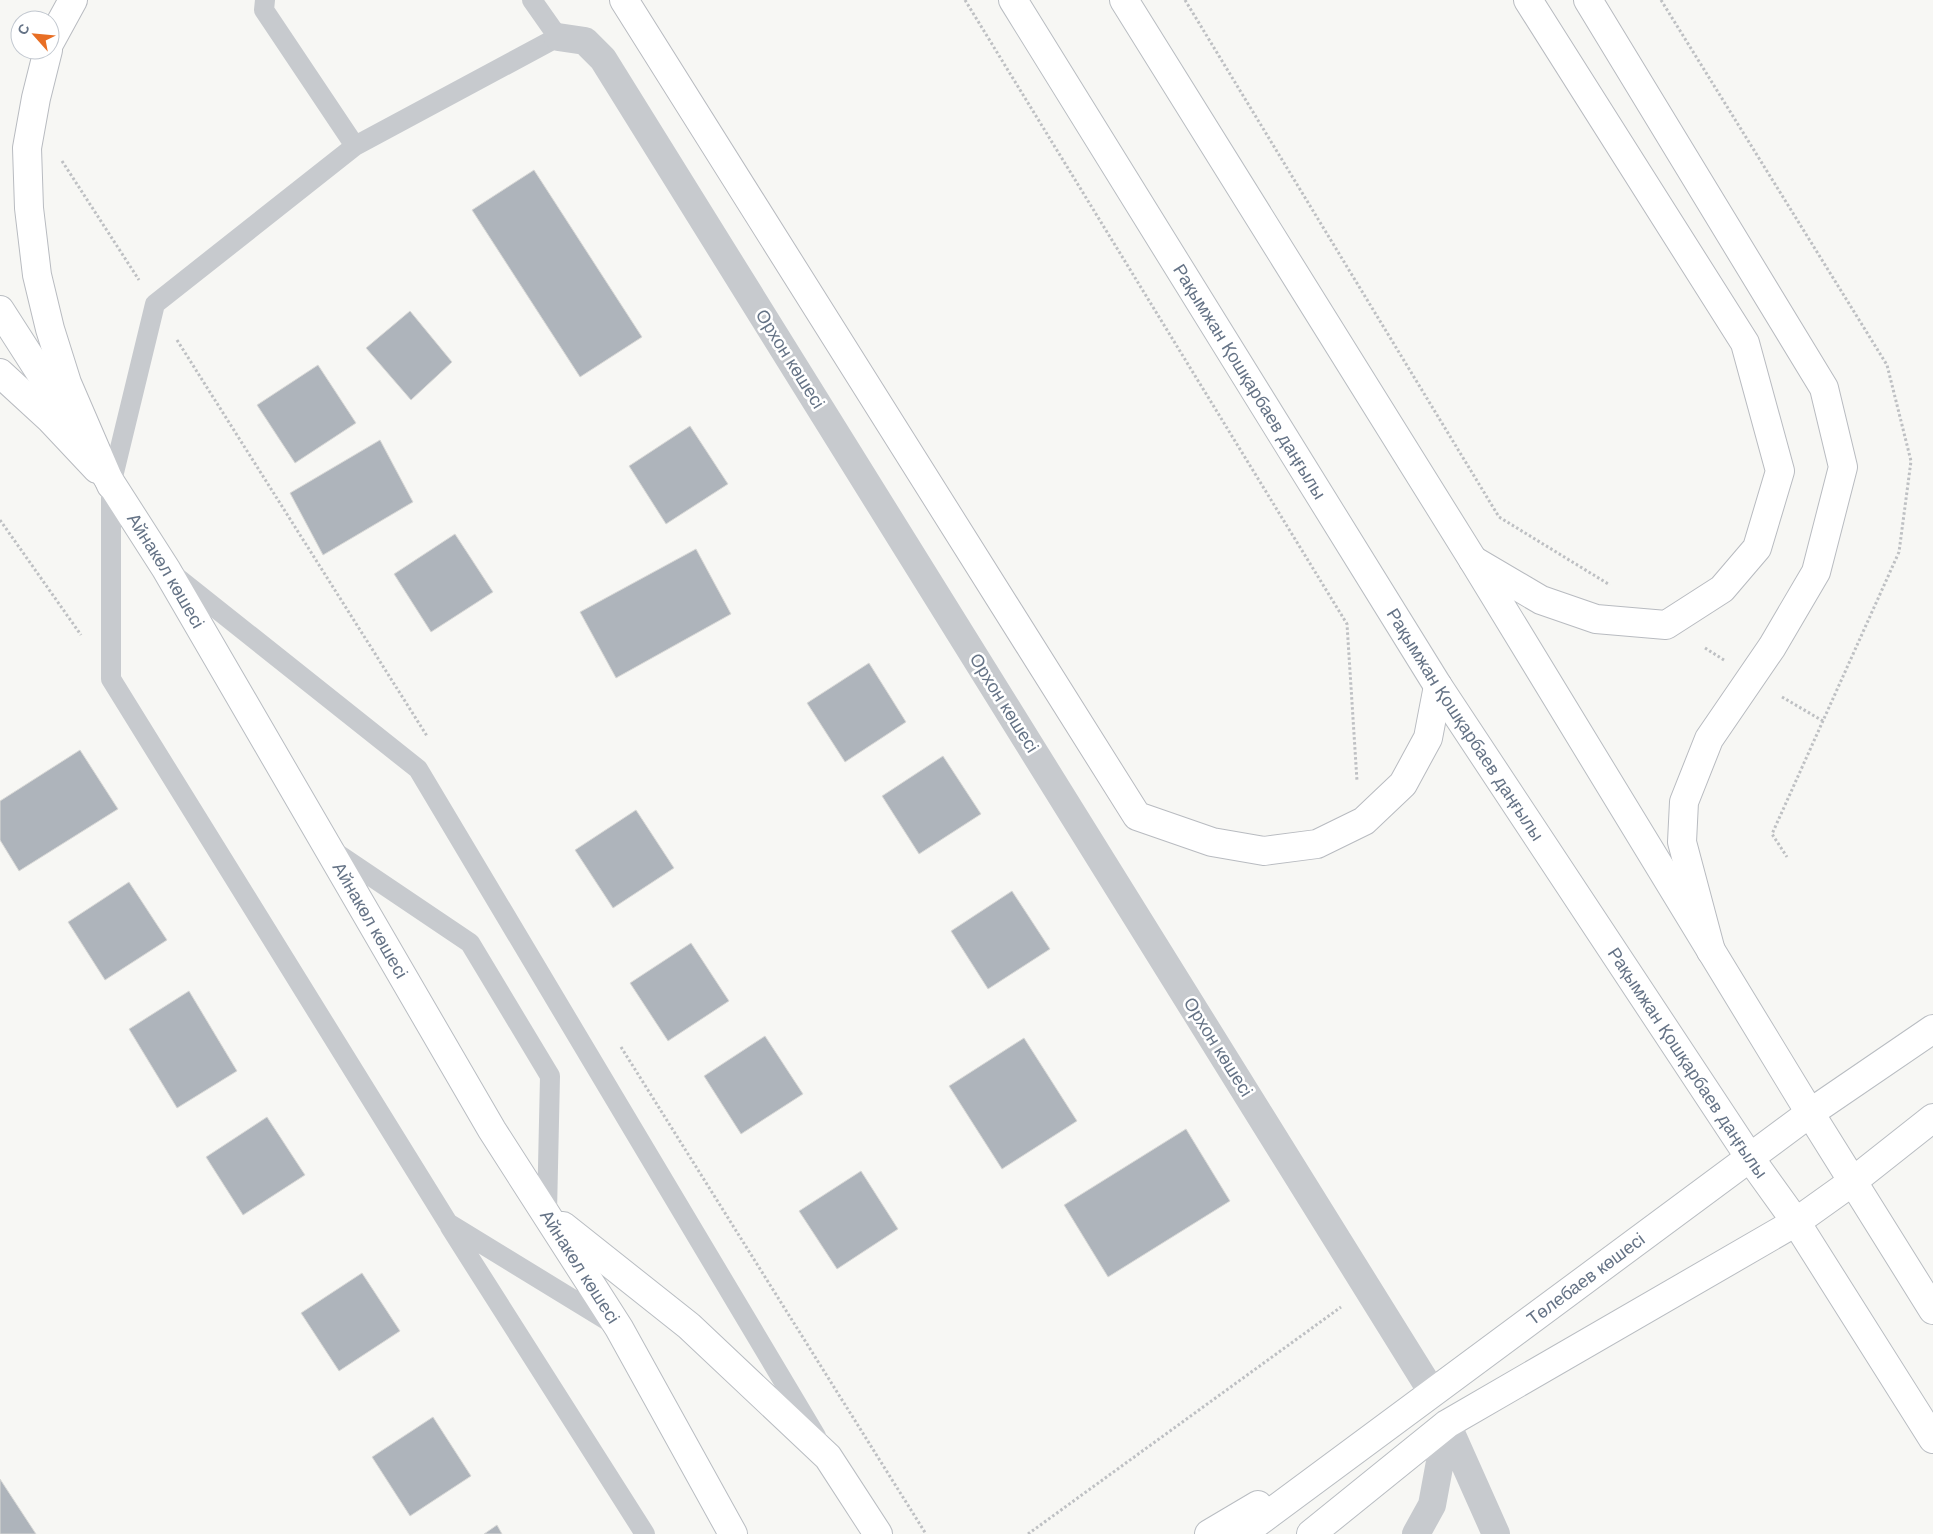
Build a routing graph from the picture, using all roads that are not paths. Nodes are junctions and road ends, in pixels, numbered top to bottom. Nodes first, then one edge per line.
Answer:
1 (73, 0) edge
2 (265, 0) edge
3 (532, 0) edge
4 (624, 0) edge
5 (1013, 0) edge
6 (1124, 0) edge
7 (1528, 0) edge
8 (1588, 0) edge
9 (60, 24) edge
10 (558, 37) junction
11 (46, 60) edge
12 (354, 146) junction
13 (0, 310) edge
14 (0, 373) edge
15 (111, 485) junction
16 (1474, 560) junction
17 (166, 569) junction
18 (1438, 686) junction
19 (329, 848) junction
20 (1711, 951) junction
21 (1933, 1030) edge
22 (1810, 1113) junction
23 (1933, 1118) edge
24 (1750, 1158) junction
25 (1852, 1182) junction
26 (547, 1212) junction
27 (1796, 1222) junction
28 (448, 1223) junction
29 (1933, 1310) edge
30 (619, 1328) junction
31 (1432, 1392) junction
32 (1447, 1424) junction
33 (1933, 1439) edge
34 (1359, 1447) junction
35 (828, 1458) junction
36 (645, 1534) edge
37 (733, 1534) edge
38 (878, 1534) edge
39 (1208, 1534) edge
40 (1242, 1534) edge
41 (1311, 1534) edge
42 (1416, 1534) edge
43 (1496, 1534) edge

1 - 9 main road
2 - 12 lane
3 - 10 lane
4 - 18 main road
5 - 18 main road, Рақымжан Қошқарбаев даңғылы
6 - 16 main road
7 - 16 main road
8 - 20 main road
10 - 12 lane
10 - 31 street, Орхон көшесі
11 - 15 main road
12 - 15 lane
13 - 15 main road, Айнакөл көшесі
14 - 15 main road
15 - 17 main road, Айнакөл көшесі
15 - 28 lane
16 - 20 main road
17 - 19 main road, Айнакөл көшесі
17 - 35 lane
18 - 24 main road, Рақымжан Қошқарбаев даңғылы
19 - 26 main road, Айнакөл көшесі
19 - 26 lane
20 - 22 main road
21 - 22 main road, Төлебаев көшесі
22 - 24 main road, Төлебаев көшесі
22 - 25 main road
23 - 25 main road
24 - 27 main road, Рақымжан Қошқарбаев даңғылы
24 - 31 main road, Төлебаев көшесі
25 - 27 main road
25 - 29 main road
26 - 30 main road, Айнакөл көшесі
26 - 35 main road
27 - 32 main road
27 - 33 main road, Рақымжан Қошқарбаев даңғылы
28 - 30 lane
28 - 36 lane
30 - 37 main road, Айнакөл көшесі
31 - 34 main road, Төлебаев көшесі
32 - 41 main road
32 - 42 street
32 - 43 street
34 - 39 main road
34 - 40 main road, Төлебаев көшесі
35 - 38 main road

